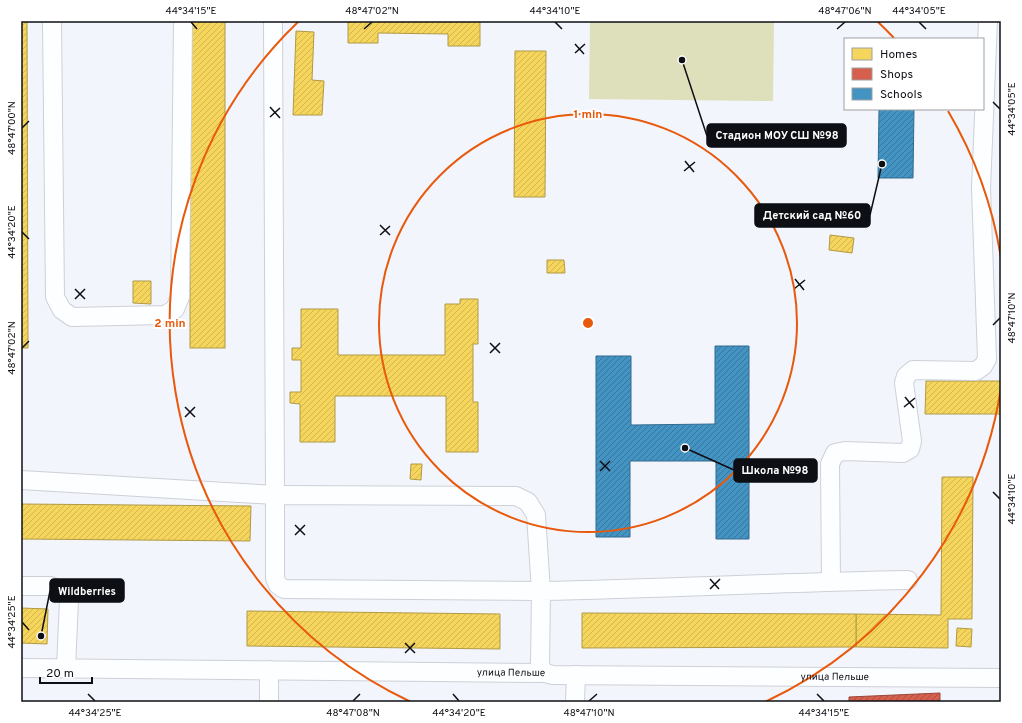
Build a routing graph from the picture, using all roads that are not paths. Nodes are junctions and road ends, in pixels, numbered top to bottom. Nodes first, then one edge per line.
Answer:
1 (52, 21) edge
2 (183, 21) edge
3 (273, 21) edge
4 (988, 21) edge
5 (21, 480) edge
6 (275, 495) junction
7 (908, 580) dead end
8 (831, 582) junction
9 (21, 586) edge
10 (541, 590) junction
11 (21, 668) edge
12 (66, 668) junction
13 (269, 670) junction
14 (544, 673) junction
15 (576, 675) junction
16 (1001, 678) edge
17 (269, 702) edge
18 (575, 702) edge

1 - 2 street
3 - 6 street
4 - 8 street
5 - 6 street
6 - 10 street
6 - 10 street
7 - 8 street
8 - 10 street
9 - 12 street
10 - 14 street
11 - 12 street, улица Пельше
12 - 13 street, улица Пельше
13 - 14 street, улица Пельше
13 - 17 street
14 - 15 street, улица Пельше
15 - 16 street, улица Пельше
15 - 18 street

